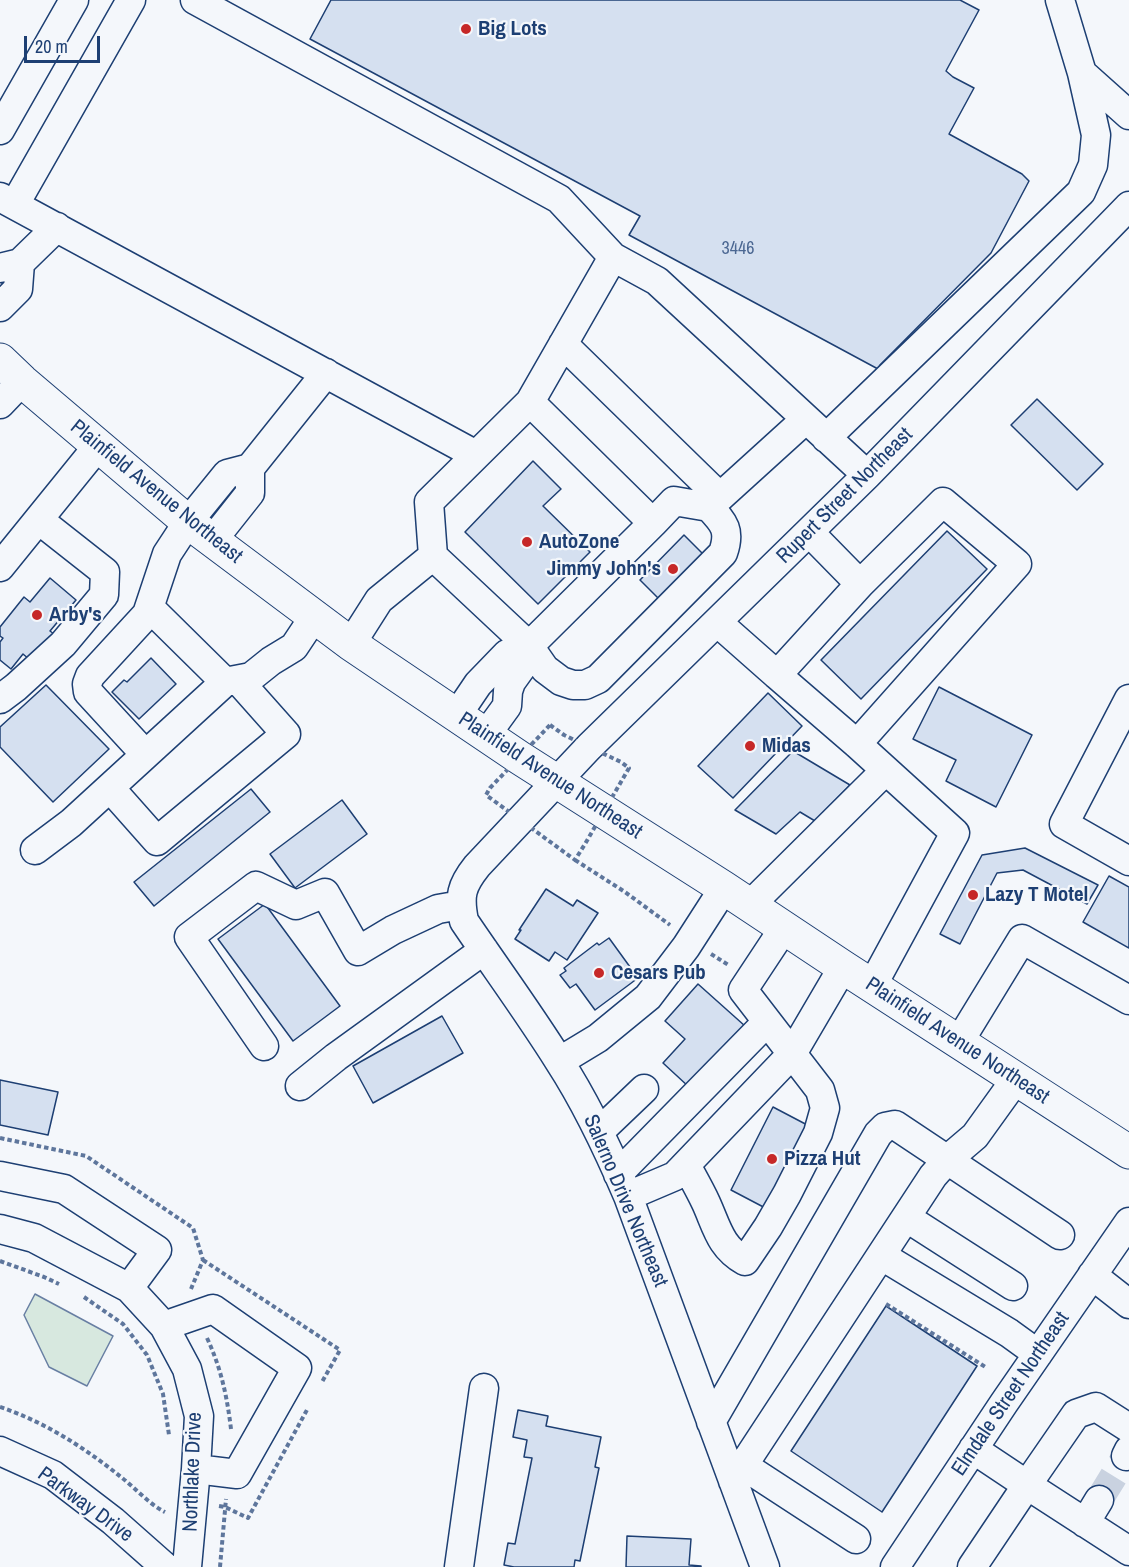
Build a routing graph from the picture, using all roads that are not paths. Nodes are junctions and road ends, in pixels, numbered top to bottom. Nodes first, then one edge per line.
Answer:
1 (74, 0) edge
2 (131, 0) edge
3 (195, 0) edge
4 (1060, 0) edge
5 (1082, 73) junction
6 (1129, 115) edge
7 (0, 130) edge
8 (7, 201) edge
9 (1129, 206) edge
10 (57, 227) junction
11 (613, 257) junction
12 (10, 265) edge
13 (0, 307) edge
14 (563, 344) junction
15 (326, 373) junction
16 (7, 382) edge
17 (530, 402) junction
18 (816, 428) junction
19 (99, 446) junction
20 (476, 455) junction
21 (867, 475) junction
22 (714, 502) junction
23 (39, 520) junction
24 (653, 522) junction
25 (200, 531) junction
26 (808, 532) junction
27 (433, 556) junction
28 (0, 567) edge
29 (860, 584) junction
30 (150, 608) junction
31 (314, 617) junction
32 (717, 622) junction
33 (351, 644) junction
34 (529, 646) junction
35 (777, 675) junction
36 (231, 681) junction
37 (8, 693) edge
38 (1127, 708) edge
39 (0, 712) edge
40 (457, 715) junction
41 (486, 735) junction
42 (857, 744) junction
43 (145, 754) junction
44 (885, 771) junction
45 (556, 781) junction
46 (110, 788) junction
47 (35, 850) dead end
48 (1129, 861) edge
49 (737, 896) junction
50 (461, 905) junction
51 (784, 928) junction
52 (484, 950) junction
53 (843, 967) junction
54 (872, 986) junction
55 (1129, 1000) edge
56 (767, 1022) junction
57 (959, 1042) junction
58 (264, 1046) dead end
59 (792, 1054) junction
60 (560, 1061) junction
61 (1016, 1079) junction
62 (300, 1086) dead end
63 (644, 1089) dead end
64 (599, 1132) junction
65 (1129, 1152) edge
66 (948, 1159) junction
67 (686, 1165) junction
68 (0, 1176) edge
69 (623, 1185) junction
70 (906, 1218) junction
71 (1129, 1222) edge
72 (0, 1229) edge
73 (1060, 1234) dead end
74 (882, 1256) junction
75 (1092, 1275) junction
76 (1013, 1286) dead end
77 (129, 1288) junction
78 (1129, 1304) edge
79 (164, 1326) junction
80 (1038, 1354) junction
81 (484, 1388) dead end
82 (711, 1422) junction
83 (1129, 1428) edge
84 (973, 1449) junction
85 (0, 1450) edge
86 (196, 1469) junction
87 (738, 1473) junction
88 (1027, 1485) junction
89 (856, 1539) dead end
90 (1128, 1549) edge
91 (162, 1564) edge
92 (188, 1567) edge
93 (459, 1567) edge
94 (765, 1567) edge
95 (895, 1567) edge
96 (972, 1567) edge

1 - 7 street
2 - 8 street
3 - 11 street
4 - 5 street
5 - 6 street
5 - 18 street
8 - 10 street
9 - 21 street, Rupert Street Northeast
10 - 12 street
10 - 15 street
11 - 14 street
11 - 18 street
12 - 13 street
14 - 17 street
14 - 22 street
15 - 20 street
15 - 25 street
16 - 19 main road, Plainfield Avenue Northeast
17 - 20 street
17 - 24 street
18 - 21 street
18 - 22 street
19 - 23 street
19 - 25 main road, Plainfield Avenue Northeast
20 - 27 street
21 - 26 street, Rupert Street Northeast
22 - 24 street
22 - 34 street
23 - 28 street
23 - 37 street
24 - 34 street
25 - 30 street
25 - 31 main road, Plainfield Avenue Northeast
26 - 29 street
26 - 32 street, Rupert Street Northeast
27 - 33 street
27 - 34 street
29 - 35 street
29 - 42 street
30 - 36 street
30 - 43 street
31 - 33 main road, Plainfield Avenue Northeast
31 - 36 street
32 - 35 street
32 - 45 street, Rupert Street Northeast
33 - 40 main road, Plainfield Avenue Northeast
34 - 40 street
34 - 41 street
35 - 42 street
36 - 43 street
36 - 46 street
37 - 39 street
38 - 48 street
40 - 41 main road, Plainfield Avenue Northeast
41 - 45 main road, Plainfield Avenue Northeast
42 - 44 street
43 - 46 street
44 - 49 street
44 - 54 street
45 - 49 main road, Plainfield Avenue Northeast
45 - 50 street
46 - 47 street
49 - 51 main road, Plainfield Avenue Northeast
49 - 60 street
50 - 52 street, Salerno Drive Northeast
50 - 58 street
51 - 53 main road, Plainfield Avenue Northeast
51 - 56 street
52 - 60 street, Salerno Drive Northeast
52 - 62 street
53 - 54 main road, Plainfield Avenue Northeast
53 - 59 street
54 - 57 main road, Plainfield Avenue Northeast
55 - 57 street
56 - 59 street
56 - 69 street
57 - 61 main road, Plainfield Avenue Northeast
59 - 67 street
59 - 67 street
60 - 64 street, Salerno Drive Northeast
61 - 65 main road, Plainfield Avenue Northeast
61 - 66 street
63 - 64 street
64 - 69 street, Salerno Drive Northeast
66 - 70 street
66 - 73 street
66 - 82 street
67 - 69 street
68 - 77 street
69 - 82 street, Salerno Drive Northeast
70 - 74 street
70 - 76 street
71 - 75 street, Elmdale Street Northeast
72 - 77 street, Northlake Drive
74 - 80 street
74 - 87 street
75 - 78 street
75 - 80 street, Elmdale Street Northeast
77 - 79 street, Northlake Drive
79 - 86 street, Northlake Drive
79 - 86 street
80 - 84 street, Elmdale Street Northeast
81 - 93 street
82 - 87 street, Salerno Drive Northeast
83 - 88 street
84 - 88 street
84 - 95 street, Elmdale Street Northeast
85 - 91 street, Parkway Drive
86 - 92 street, Northlake Drive
87 - 89 street
87 - 94 street, Salerno Drive Northeast
88 - 90 street
88 - 96 street

